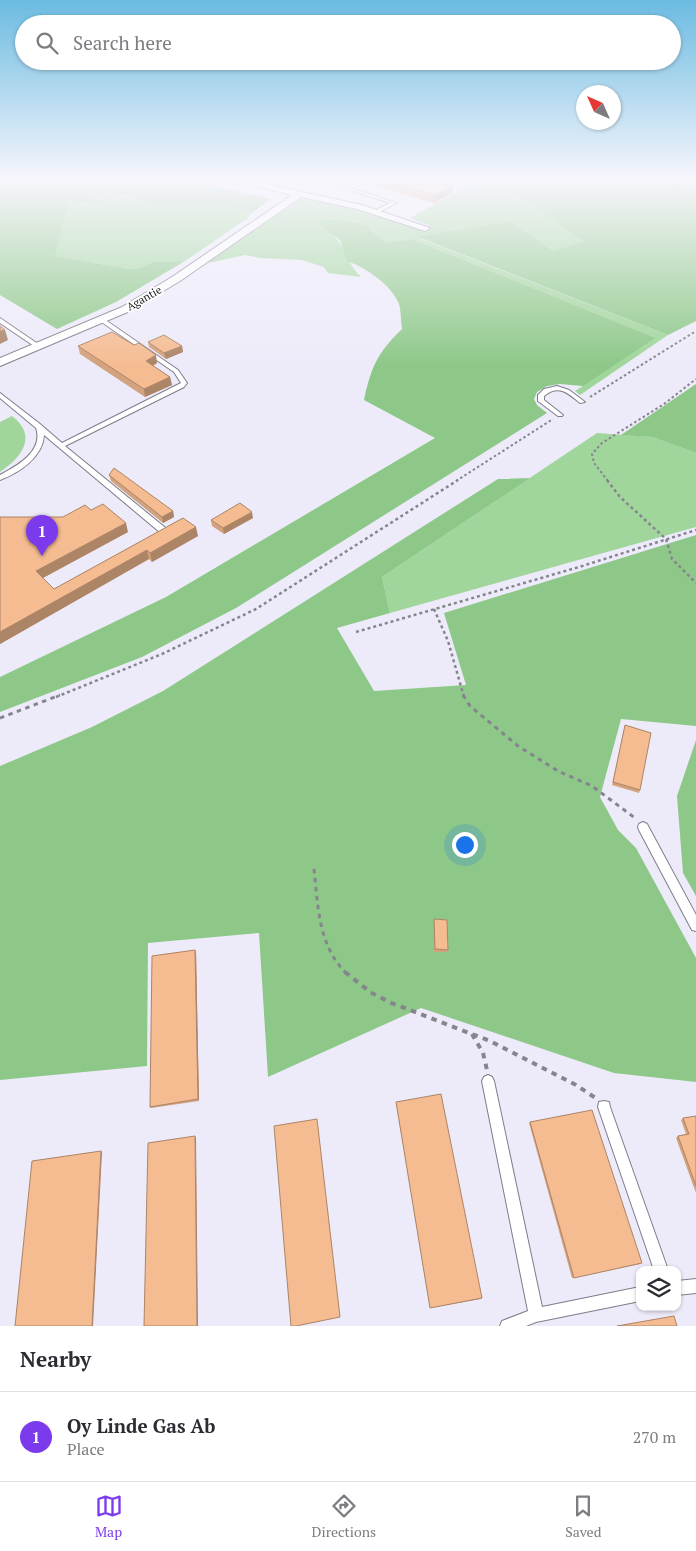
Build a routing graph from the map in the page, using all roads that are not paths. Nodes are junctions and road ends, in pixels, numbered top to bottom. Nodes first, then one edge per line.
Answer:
1 (229, 242) edge
2 (0, 320) edge
3 (102, 320) junction
4 (39, 346) junction
5 (0, 362) edge
6 (0, 395) edge
7 (582, 402) road end
8 (560, 414) road end
9 (36, 423) junction
10 (62, 445) junction
11 (0, 478) edge
12 (165, 532) edge
13 (643, 827) road end
14 (696, 926) edge
15 (488, 1081) road end
16 (604, 1107) road end
17 (660, 1266) edge
18 (696, 1286) edge
19 (681, 1288) edge
20 (636, 1295) edge
21 (536, 1315) junction
22 (507, 1326) edge

1 - 3 street, Agantie
2 - 4 lane
3 - 4 street, Agantie
3 - 10 lane
4 - 5 street, Agantie
6 - 9 lane
7 - 8 lane
9 - 10 lane
9 - 11 lane
10 - 12 lane
13 - 14 lane
15 - 21 lane
16 - 17 lane
18 - 19 lane
20 - 21 lane
21 - 22 lane

